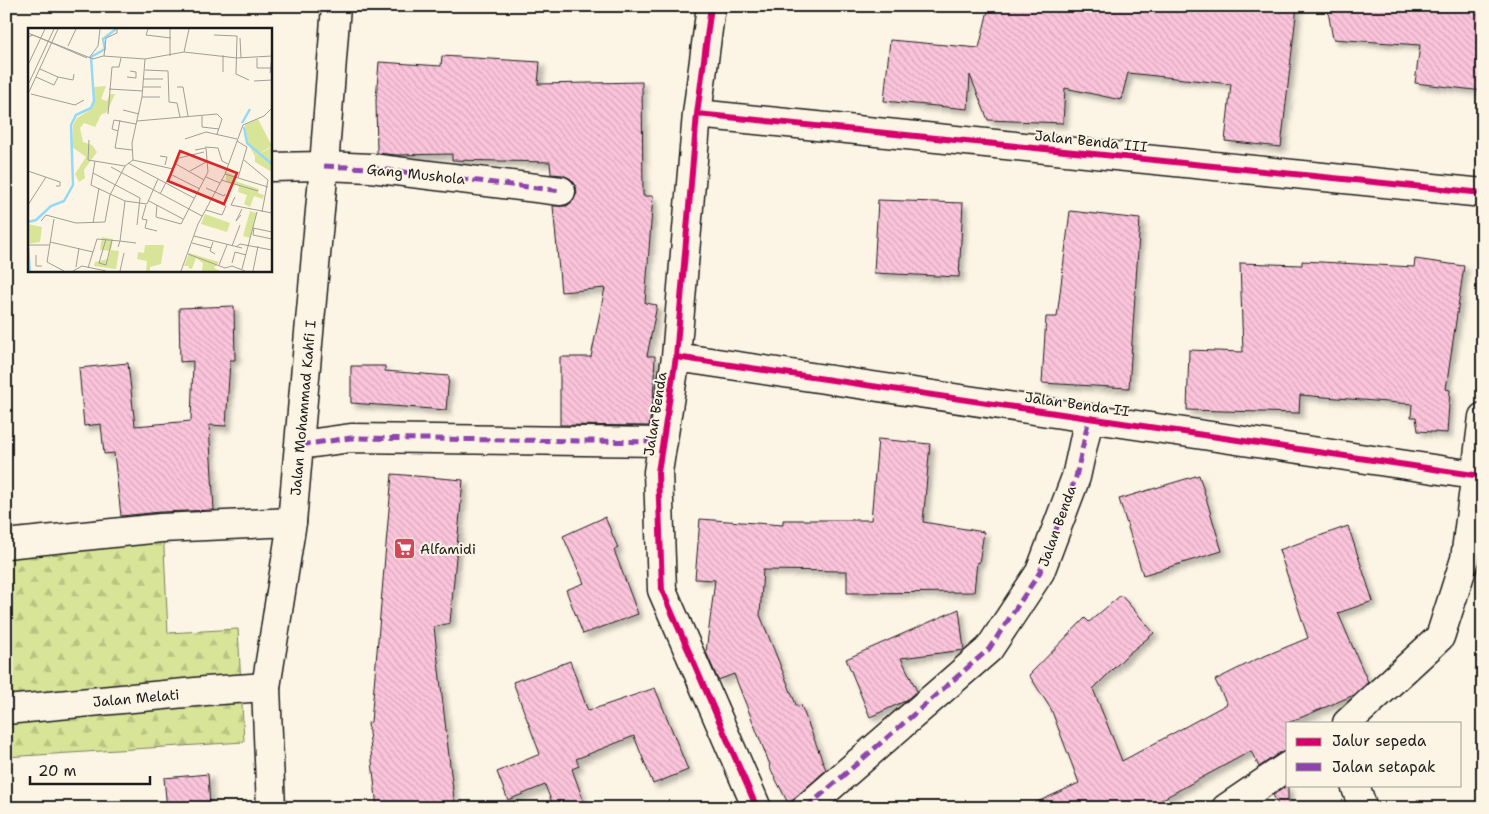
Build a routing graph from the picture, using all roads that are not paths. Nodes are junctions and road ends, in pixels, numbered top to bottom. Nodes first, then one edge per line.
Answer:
1 (336, 6) edge
2 (711, 6) edge
3 (697, 114) junction
4 (324, 166) junction
5 (271, 167) edge
6 (561, 191) dead end
7 (1483, 193) edge
8 (676, 358) junction
9 (1483, 417) edge
10 (1089, 418) junction
11 (663, 442) junction
12 (300, 445) junction
13 (1474, 475) junction
14 (292, 522) junction
15 (6, 544) edge
16 (266, 687) junction
17 (6, 710) edge
18 (1348, 722) edge
19 (1286, 767) edge
20 (1355, 786) edge
21 (270, 808) edge
22 (757, 808) edge
23 (806, 808) edge
24 (1226, 808) edge
25 (1363, 808) edge

1 - 4 street, Jalan Mohammad Kahfi I
2 - 3 street, Jalan Benda
3 - 7 street, Jalan Benda III
3 - 8 street, Jalan Benda
4 - 5 street, Gang Mushola
4 - 6 street, Gang Mushola
4 - 12 street, Jalan Mohammad Kahfi I
8 - 10 street, Jalan Benda II
8 - 11 street, Jalan Benda
9 - 13 street
10 - 13 street, Jalan Benda II
10 - 23 street, Jalan Benda
11 - 12 street
11 - 22 street, Jalan Benda
12 - 14 street, Jalan Mohammad Kahfi I
13 - 18 street
14 - 15 street
14 - 16 street, Jalan Mohammad Kahfi I
16 - 17 street, Jalan Melati
16 - 21 street, Jalan Mohammad Kahfi I
19 - 24 street
20 - 25 street

